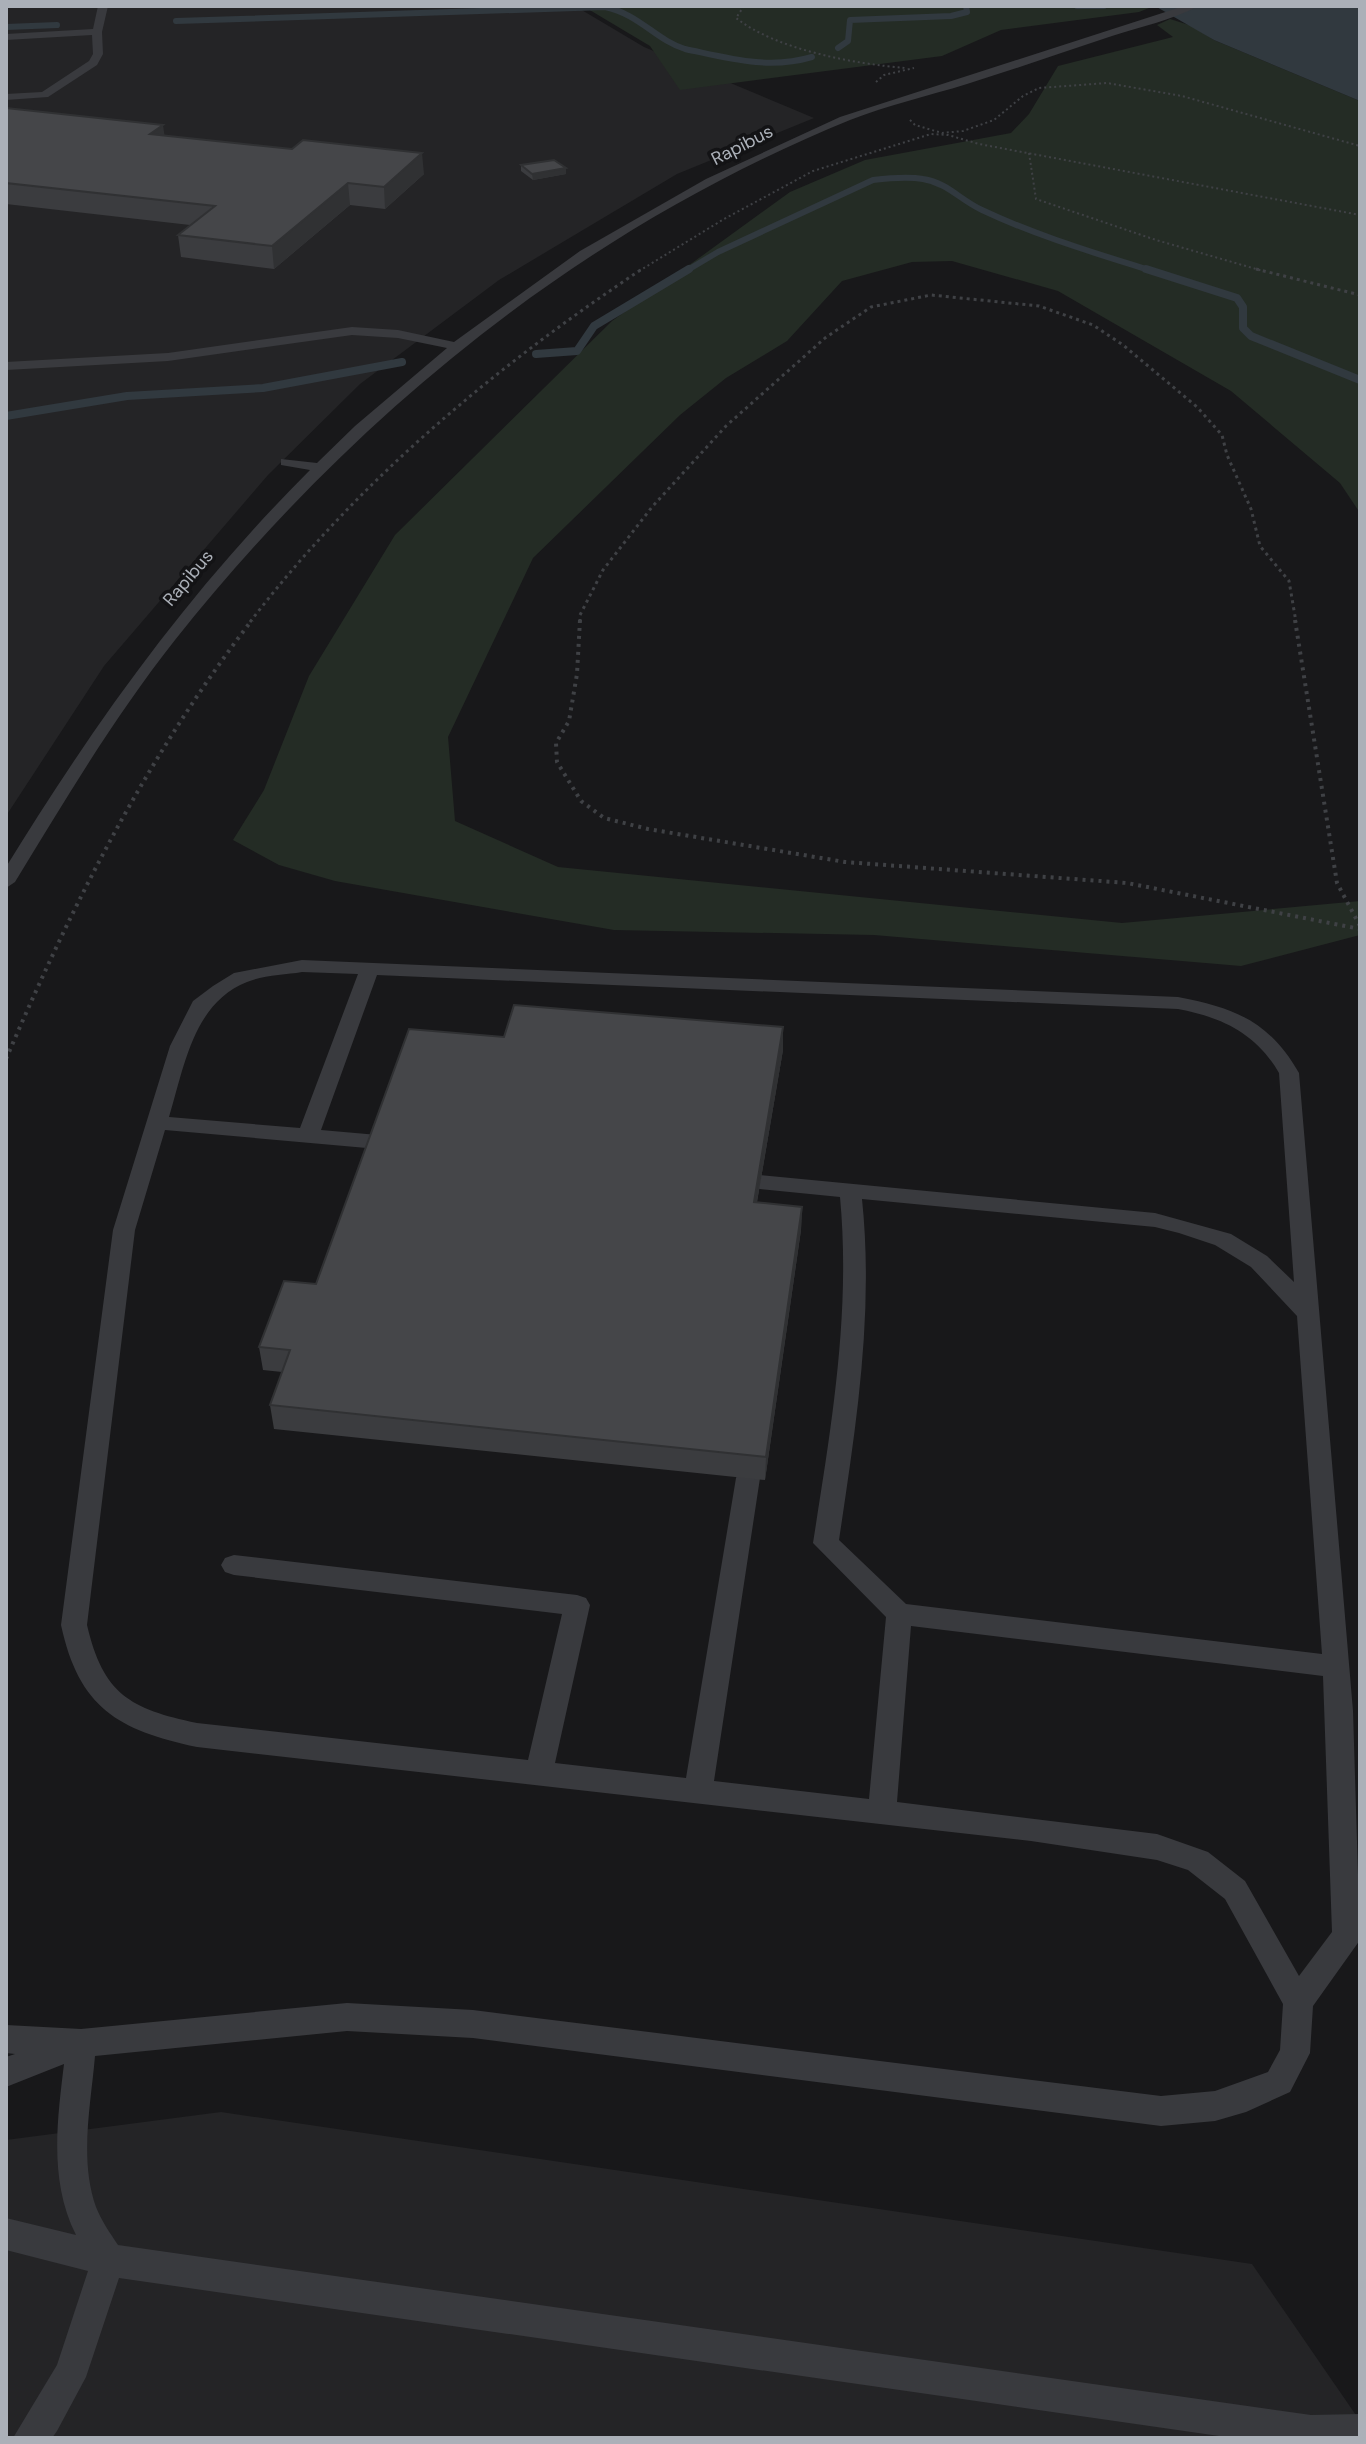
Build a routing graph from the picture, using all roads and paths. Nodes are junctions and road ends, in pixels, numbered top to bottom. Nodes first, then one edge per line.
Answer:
1 (103, 6) edge
2 (744, 6) edge
3 (1193, 6) edge
4 (97, 32) junction
5 (6, 37) edge
6 (876, 66) junction
7 (6, 97) edge
8 (942, 133) junction
9 (912, 134) junction
10 (1360, 146) edge
11 (1029, 153) junction
12 (1360, 215) edge
13 (1360, 295) edge
14 (457, 346) junction
15 (6, 366) edge
16 (286, 462) dead end
17 (317, 467) junction
18 (6, 882) edge
19 (1360, 927) edge
20 (370, 969) junction
21 (6, 1059) edge
22 (157, 1123) junction
23 (308, 1136) junction
24 (378, 1142) edge
25 (760, 1182) edge
26 (850, 1190) junction
27 (1307, 1313) junction
28 (748, 1478) edge
29 (234, 1565) dead end
30 (899, 1614) junction
31 (1336, 1667) junction
32 (539, 1774) junction
33 (698, 1792) junction
34 (882, 1812) junction
35 (1298, 2002) junction
36 (6, 2039) edge
37 (81, 2043) junction
38 (6, 2072) edge
39 (6, 2234) edge
40 (108, 2260) junction
41 (1360, 2431) edge
42 (30, 2438) edge

1 - 4 lane
2 - 6 path
3 - 14 lane, Rapibus
4 - 5 lane
4 - 7 lane
6 - 6 path
8 - 9 path
8 - 9 path
8 - 10 path
8 - 11 path
9 - 21 path
11 - 12 path
11 - 13 path
14 - 15 lane
14 - 17 lane, Rapibus
16 - 17 lane
17 - 18 lane, Rapibus
19 - 19 path
20 - 22 lane
20 - 23 lane
20 - 27 lane
22 - 23 lane
22 - 32 lane
23 - 24 lane
25 - 26 lane
26 - 27 lane
26 - 30 lane
27 - 31 lane
28 - 33 lane
29 - 32 lane
30 - 31 lane
30 - 34 lane
31 - 35 lane
32 - 33 lane
33 - 34 lane
34 - 35 lane
35 - 37 lane
36 - 37 lane
37 - 38 lane
37 - 40 lane
39 - 40 lane
40 - 41 lane
40 - 42 lane

